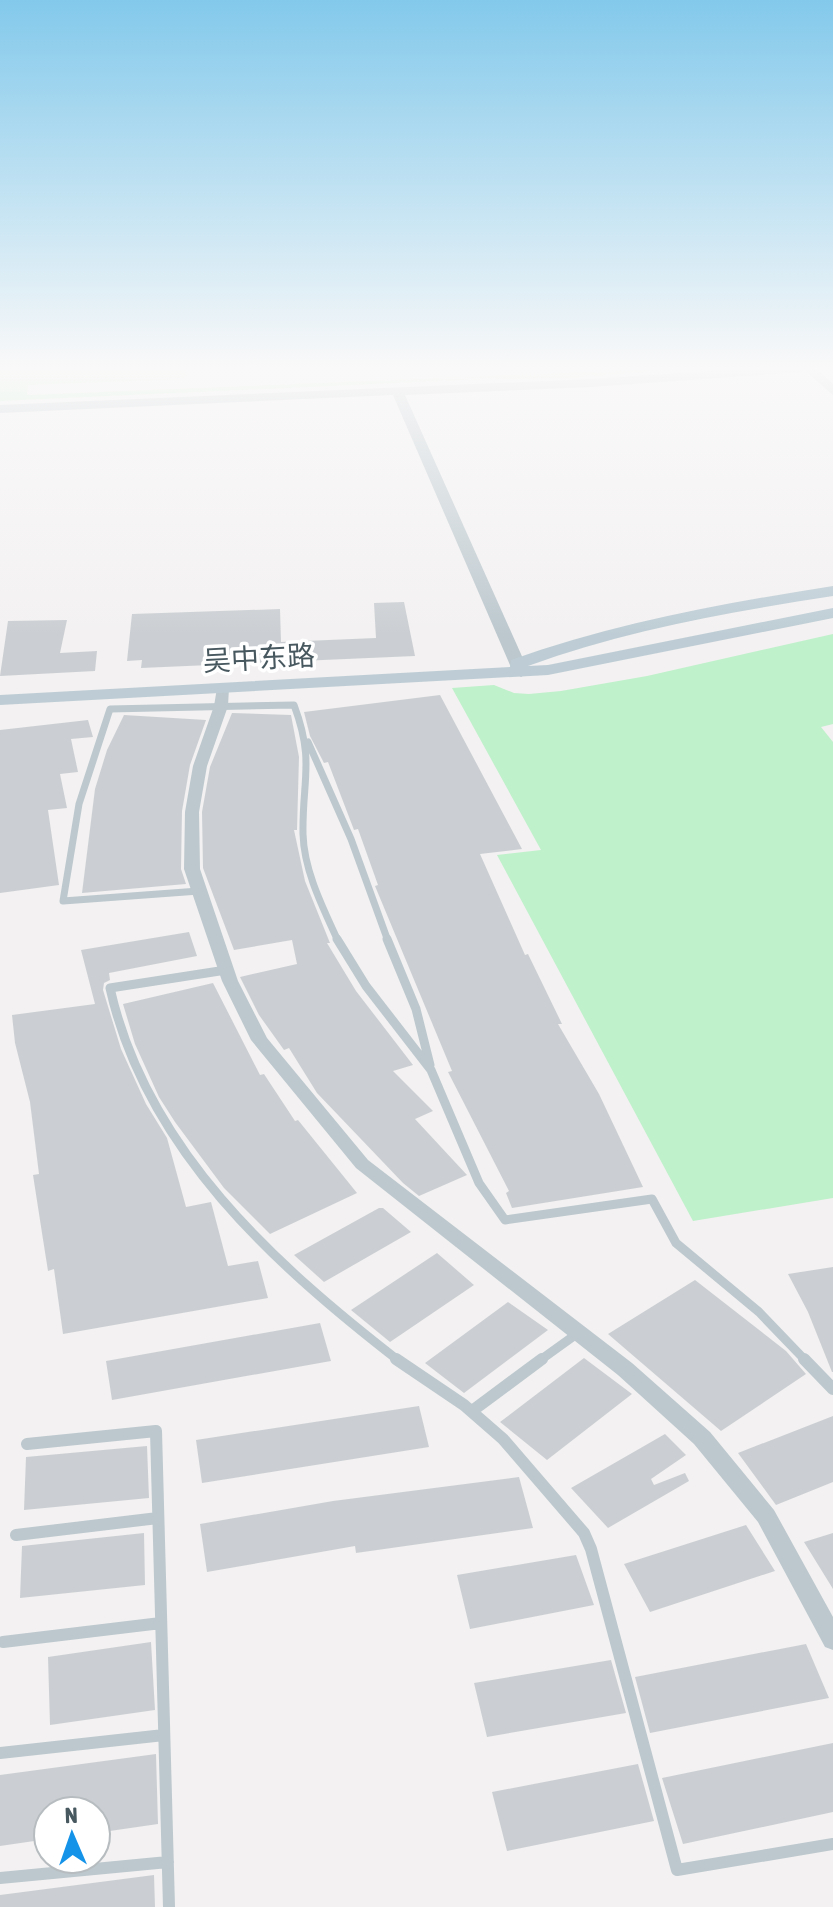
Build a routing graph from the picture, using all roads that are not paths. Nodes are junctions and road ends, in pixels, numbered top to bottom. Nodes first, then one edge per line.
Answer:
1 (426, 457) edge
2 (833, 591) edge
3 (833, 604) edge
4 (833, 613) edge
5 (771, 619) junction
6 (833, 626) edge
7 (519, 668) junction
8 (0, 691) edge
9 (222, 697) junction
10 (0, 700) edge
11 (306, 737) junction
12 (199, 891) junction
13 (226, 970) junction
14 (431, 1070) junction
15 (578, 1333) junction
16 (833, 1389) edge
17 (472, 1411) junction
18 (27, 1444) dead end
19 (158, 1518) junction
20 (16, 1535) dead end
21 (161, 1623) junction
22 (833, 1640) edge
23 (3, 1642) dead end
24 (164, 1735) junction
25 (0, 1753) edge
26 (833, 1844) edge
27 (168, 1862) junction
28 (0, 1878) edge
29 (169, 1907) edge

1 - 7 street
2 - 7 main road
3 - 5 main road
4 - 5 main road
5 - 7 main road
6 - 7 main road
7 - 8 main road, 吴中东路
7 - 9 main road, 吴中东路
9 - 10 main road, 吴中东路
9 - 11 lane
9 - 12 street
9 - 12 lane
11 - 14 lane
11 - 14 lane
12 - 13 street
13 - 15 street
13 - 17 lane
14 - 16 lane
15 - 17 lane
15 - 22 street
17 - 26 lane
18 - 19 lane
19 - 20 lane
19 - 21 lane
21 - 23 lane
21 - 24 lane
24 - 25 lane
24 - 27 lane
27 - 28 lane
27 - 29 lane

